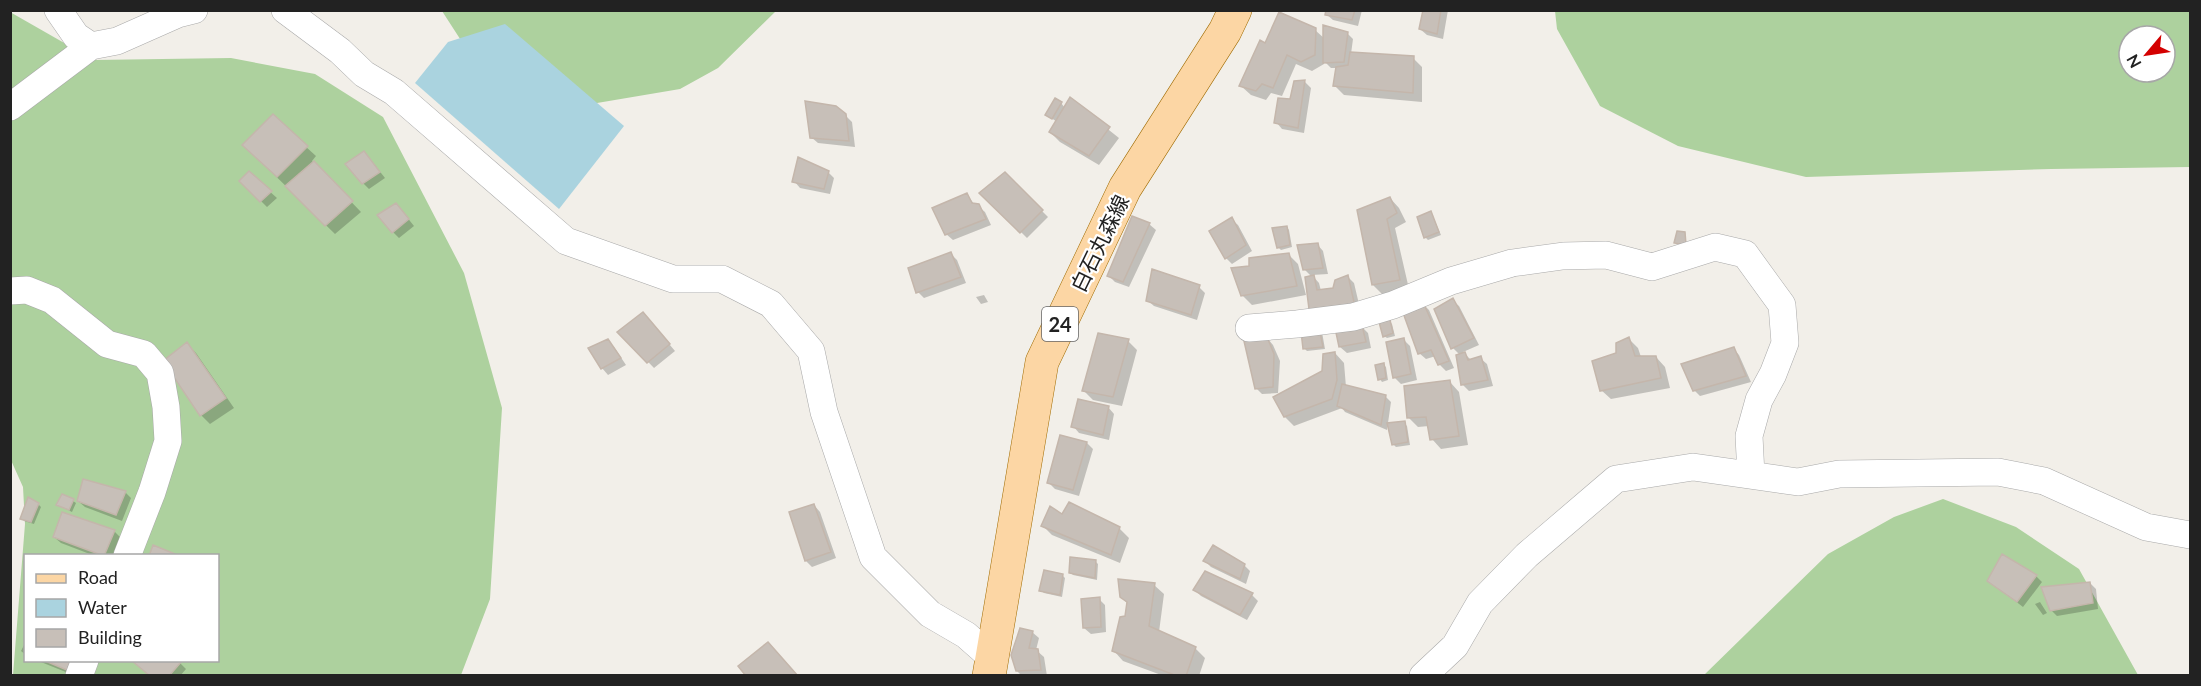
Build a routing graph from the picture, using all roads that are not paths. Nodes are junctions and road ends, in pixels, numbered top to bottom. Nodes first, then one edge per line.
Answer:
1 (58, 10) edge
2 (194, 10) edge
3 (285, 10) edge
4 (1235, 10) edge
5 (143, 20) edge
6 (91, 46) junction
7 (10, 107) edge
8 (10, 291) edge
9 (1249, 328) dead end
10 (1751, 475) junction
11 (2190, 535) edge
12 (127, 554) edge
13 (990, 666) edge
14 (1423, 675) edge

1 - 6 street
2 - 5 street
3 - 13 street
4 - 13 main road, 白石丸森線 / 24
5 - 6 street
6 - 7 street
8 - 12 street
9 - 10 street
10 - 11 street
10 - 14 street

